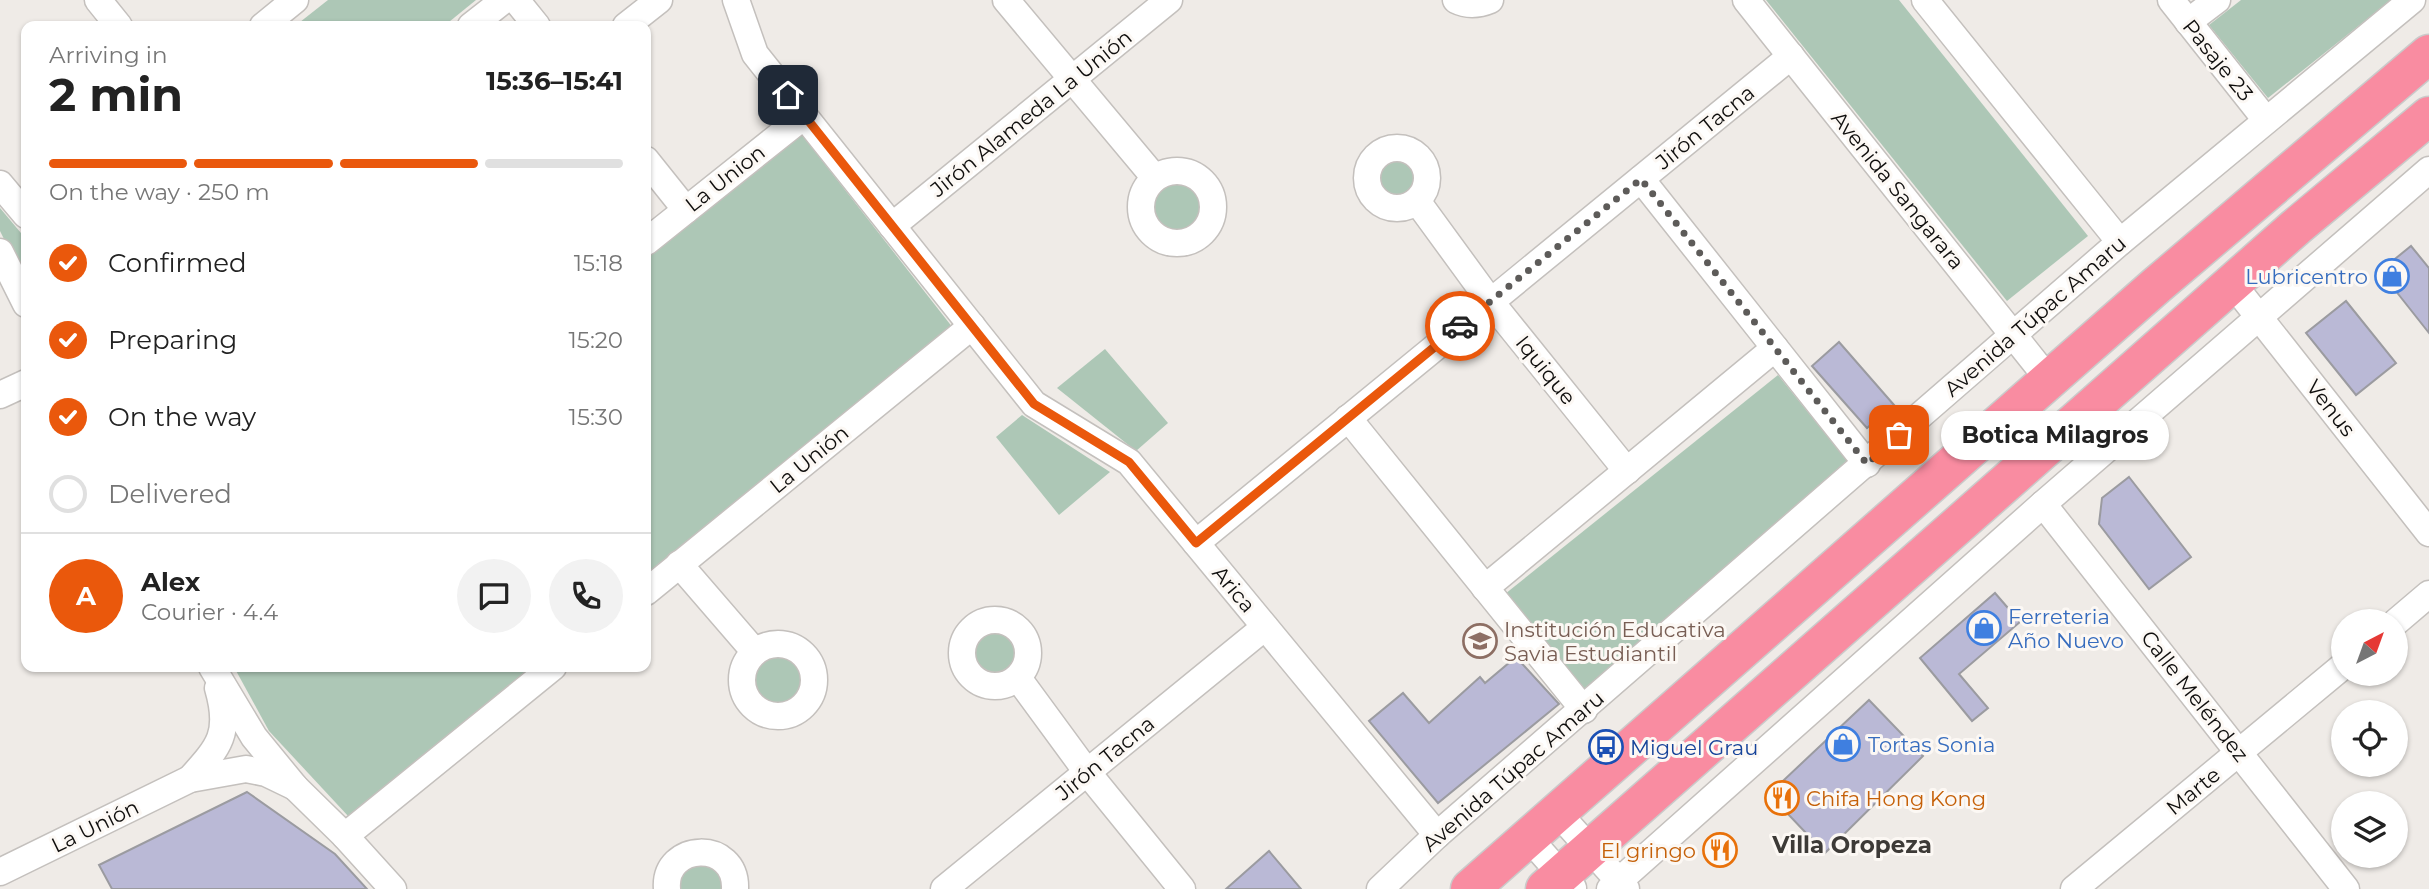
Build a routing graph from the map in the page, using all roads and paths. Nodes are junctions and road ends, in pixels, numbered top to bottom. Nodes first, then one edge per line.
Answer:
1 (97, 0) edge
2 (295, 0) edge
3 (504, 0) edge
4 (516, 0) edge
5 (659, 0) edge
6 (736, 0) edge
7 (1006, 0) edge
8 (1169, 0) edge
9 (1456, 0) edge
10 (1490, 0) edge
11 (1746, 0) edge
12 (1925, 0) edge
13 (2171, 0) edge
14 (2217, 0) edge
15 (2412, 0) edge
16 (115, 21) edge
17 (269, 21) edge
18 (477, 21) edge
19 (533, 21) edge
20 (632, 21) edge
21 (2189, 22) junction
22 (2429, 54) edge
23 (1791, 56) junction
24 (1071, 80) junction
25 (804, 116) junction
26 (2429, 116) edge
27 (2266, 120) junction
28 (651, 166) edge
29 (2429, 170) edge
30 (1155, 178) dead end
31 (1641, 179) junction
32 (0, 184) edge
33 (1417, 201) dead end
34 (21, 209) edge
35 (685, 210) junction
36 (892, 226) junction
37 (651, 238) edge
38 (2120, 242) junction
39 (0, 252) edge
40 (2232, 283) junction
41 (21, 294) edge
42 (1490, 301) junction
43 (2258, 316) junction
44 (972, 326) junction
45 (2013, 334) junction
46 (1775, 348) junction
47 (2049, 380) junction
48 (21, 385) edge
49 (0, 395) edge
50 (1348, 418) junction
51 (1867, 464) junction
52 (1627, 471) junction
53 (2043, 504) junction
54 (2429, 533) edge
55 (1196, 543) junction
56 (679, 564) junction
57 (651, 588) edge
58 (1485, 588) junction
59 (2429, 594) edge
60 (2408, 612) edge
61 (1265, 627) junction
62 (755, 652) dead end
63 (214, 672) edge
64 (215, 672) edge
65 (547, 672) edge
66 (2331, 676) edge
67 (1018, 678) dead end
68 (1584, 710) junction
69 (2240, 752) junction
70 (1087, 772) junction
71 (190, 779) junction
72 (295, 787) junction
73 (1557, 812) junction
74 (1437, 835) junction
75 (345, 836) junction
76 (1528, 837) junction
77 (1592, 850) junction
78 (0, 872) edge
79 (1560, 884) edge
80 (1619, 886) edge
81 (393, 889) edge
82 (667, 889) edge
83 (735, 889) edge
84 (944, 889) edge
85 (1182, 889) edge
86 (1380, 889) edge
87 (1470, 889) edge
88 (2074, 889) edge
89 (2346, 889) edge

1 - 16 street
2 - 17 street
3 - 18 street
4 - 19 street
5 - 20 street
6 - 25 street, Arica
7 - 24 street
8 - 24 street, Jirón Alameda La Unión
9 - 10 street
11 - 23 street, Avenida Sangarara
12 - 38 street
13 - 21 street, Pasaje 23
14 - 21 street
15 - 27 street, Avenida Túpac Amaru
21 - 27 street, Pasaje 23
22 - 47 highway
23 - 31 street, Jirón Tacna
23 - 45 street, Avenida Sangarara
24 - 30 street
24 - 36 street, Jirón Alameda La Unión
25 - 35 street, La Union
25 - 36 street, Arica
26 - 40 highway
27 - 38 street, Avenida Túpac Amaru
28 - 35 street
29 - 43 street
31 - 42 street, Jirón Tacna
31 - 46 street
32 - 34 street
33 - 42 street, Iquique
35 - 37 street, La Union
36 - 44 street, Arica
38 - 45 street, Avenida Túpac Amaru
39 - 41 street
40 - 43 street, Venus
40 - 77 highway
42 - 50 street, Jirón Tacna
42 - 52 street, Iquique
43 - 53 street
43 - 54 street, Venus
44 - 55 street, Arica
44 - 56 street, La Unión
45 - 47 street, Avenida Sangarara
45 - 51 street, Avenida Túpac Amaru
46 - 51 street
46 - 52 street
47 - 73 highway
48 - 49 street
50 - 55 street, Jirón Tacna
50 - 58 street
51 - 68 street, Avenida Túpac Amaru
52 - 58 street
53 - 69 street, Calle Meléndez
53 - 80 street
55 - 61 street, Arica
56 - 57 street, La Unión
56 - 62 street
58 - 68 street
59 - 60 street
61 - 70 street, Jirón Tacna
61 - 74 street, Arica
63 - 71 street, La Unión
64 - 72 street
65 - 75 street
66 - 69 street, Marte
67 - 70 street
68 - 74 street, Avenida Túpac Amaru
69 - 88 street, Marte
69 - 89 street, Calle Meléndez
70 - 84 street, Jirón Tacna
70 - 85 street
71 - 72 street, La Unión
71 - 78 street, La Unión
72 - 75 street
73 - 76 highway
73 - 77 street
74 - 86 street, Avenida Túpac Amaru
75 - 81 street
76 - 79 street
76 - 87 highway
77 - 79 highway
77 - 80 street
82 - 83 street

